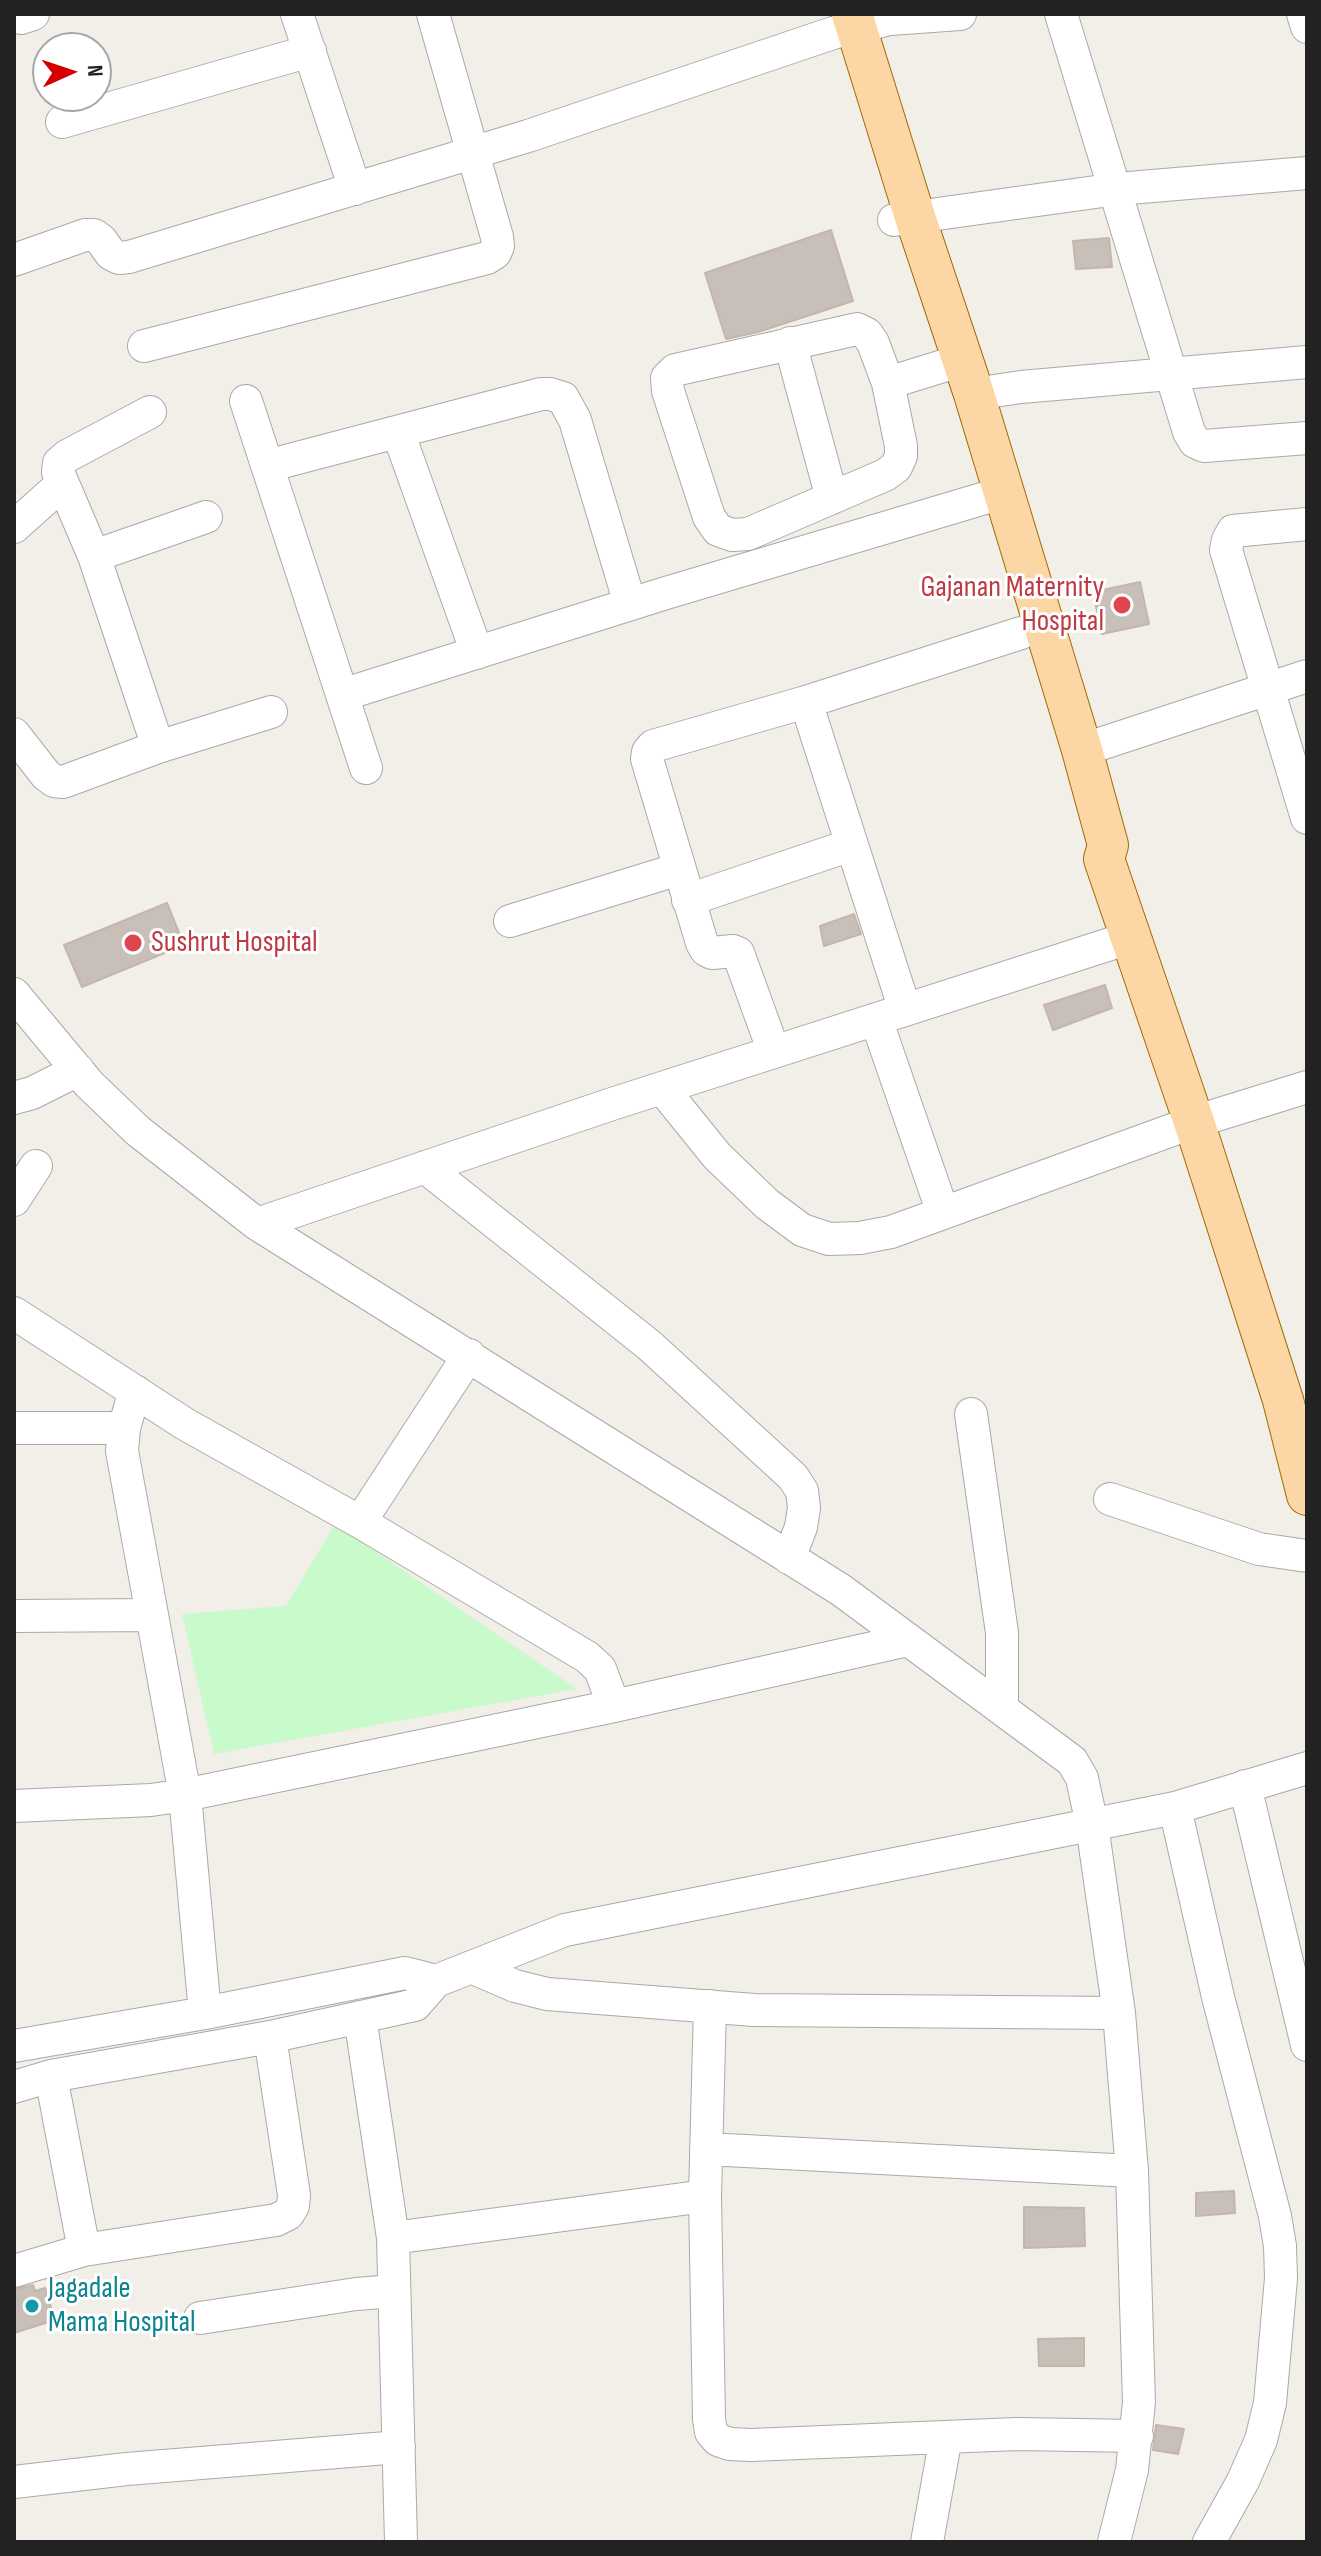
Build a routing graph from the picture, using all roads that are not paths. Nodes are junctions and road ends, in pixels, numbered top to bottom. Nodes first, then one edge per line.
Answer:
1 (297, 14) edge
2 (433, 14) edge
3 (960, 14) edge
4 (1061, 14) edge
5 (1303, 14) edge
6 (842, 22) edge
7 (1307, 27) edge
8 (310, 51) junction
9 (62, 122) dead end
10 (475, 153) junction
11 (1307, 173) edge
12 (355, 189) junction
13 (1117, 189) junction
14 (905, 218) junction
15 (14, 260) edge
16 (790, 343) junction
17 (144, 346) dead end
18 (1307, 362) edge
19 (943, 366) junction
20 (1173, 375) junction
21 (888, 383) junction
22 (974, 394) junction
23 (246, 401) dead end
24 (150, 412) dead end
25 (398, 432) junction
26 (1307, 438) edge
27 (267, 466) junction
28 (62, 484) junction
29 (832, 498) junction
30 (985, 498) junction
31 (206, 517) dead end
32 (1307, 524) edge
33 (14, 527) edge
34 (94, 556) junction
35 (630, 604) junction
36 (1021, 633) junction
37 (477, 653) junction
38 (1307, 676) edge
39 (1268, 689) junction
40 (342, 695) junction
41 (806, 702) junction
42 (271, 712) dead end
43 (14, 734) edge
44 (158, 747) junction
45 (1082, 750) junction
46 (366, 768) dead end
47 (1307, 818) edge
48 (851, 845) junction
49 (1104, 859) junction
50 (679, 869) junction
51 (688, 900) junction
52 (510, 921) dead end
53 (1132, 937) junction
54 (14, 994) edge
55 (891, 1014) junction
56 (774, 1052) junction
57 (78, 1070) junction
58 (1307, 1087) edge
59 (662, 1088) junction
60 (14, 1098) edge
61 (1194, 1122) junction
62 (36, 1166) dead end
63 (425, 1167) junction
64 (14, 1200) edge
65 (943, 1213) junction
66 (257, 1224) junction
67 (14, 1313) edge
68 (469, 1355) junction
69 (135, 1391) junction
70 (1295, 1400) edge
71 (971, 1414) dead end
72 (14, 1428) edge
73 (124, 1428) junction
74 (1307, 1495) edge
75 (1110, 1499) dead end
76 (360, 1522) junction
77 (1307, 1556) edge
78 (789, 1558) junction
79 (152, 1615) junction
80 (14, 1616) edge
81 (908, 1640) junction
82 (614, 1706) junction
83 (1002, 1708) junction
84 (1307, 1768) edge
85 (1245, 1786) junction
86 (185, 1795) junction
87 (14, 1806) edge
88 (1175, 1808) junction
89 (1092, 1825) junction
90 (471, 1967) junction
91 (436, 1981) junction
92 (710, 2006) junction
93 (205, 2013) junction
94 (1119, 2013) junction
95 (360, 2017) junction
96 (270, 2037) junction
97 (1307, 2045) edge
98 (14, 2046) edge
99 (51, 2076) junction
100 (14, 2087) edge
101 (706, 2149) junction
102 (1132, 2171) junction
103 (705, 2196) junction
104 (393, 2238) junction
105 (1294, 2246) edge
106 (84, 2250) junction
107 (14, 2271) edge
108 (394, 2291) junction
109 (200, 2318) dead end
110 (1137, 2436) junction
111 (946, 2437) junction
112 (399, 2447) junction
113 (14, 2482) edge
114 (401, 2542) edge
115 (927, 2542) edge
116 (1114, 2542) edge
117 (1209, 2542) edge

1 - 8 street
2 - 10 street
3 - 6 street
4 - 13 street
5 - 7 street
6 - 10 street
6 - 14 main road
8 - 9 street
8 - 12 street
10 - 12 street
10 - 17 street
11 - 13 street
12 - 15 street
13 - 14 street
13 - 20 street
14 - 19 main road
14 - 22 main road
16 - 21 street
16 - 29 street
16 - 29 street
18 - 20 street
19 - 21 street
19 - 30 main road
20 - 22 street
20 - 26 street
21 - 29 street
22 - 45 main road
23 - 27 street
24 - 28 street
25 - 27 street
25 - 35 street
25 - 37 street
27 - 40 street
28 - 33 street
28 - 34 street
30 - 35 street
30 - 36 main road
31 - 34 street
32 - 39 street
34 - 44 street
35 - 37 street
36 - 41 street
36 - 49 main road
37 - 40 street
38 - 39 street
39 - 45 street
39 - 47 street
40 - 46 street
41 - 48 street
41 - 50 street
42 - 44 street
43 - 44 street
45 - 49 main road
48 - 51 street
48 - 55 street
49 - 53 main road
50 - 51 street
50 - 52 street
51 - 56 street
53 - 55 street
53 - 61 main road
54 - 57 street
55 - 56 street
55 - 65 street
56 - 59 street
57 - 60 street
57 - 66 street
58 - 61 street
59 - 63 street
59 - 65 street
61 - 65 street
61 - 70 main road
62 - 64 street
63 - 66 street
63 - 78 street
66 - 68 street
67 - 69 street
68 - 76 street
68 - 78 street
69 - 73 street
69 - 76 street
70 - 74 main road
71 - 83 street
72 - 73 street
73 - 79 street
75 - 77 street
76 - 82 street
78 - 81 street
79 - 80 street
79 - 86 street
81 - 82 street
81 - 83 street
82 - 86 street
83 - 89 street
84 - 85 street
85 - 88 street
85 - 97 street
86 - 87 street
86 - 93 street
88 - 89 street
88 - 105 street
89 - 90 street
89 - 94 street
90 - 91 street
90 - 92 street
91 - 93 street
91 - 95 street
92 - 94 street
92 - 101 street
93 - 98 street
94 - 102 street
95 - 96 street
95 - 104 street
96 - 99 street
96 - 106 street
99 - 100 street
99 - 106 street
101 - 102 street
101 - 103 street
102 - 110 street
103 - 104 street
103 - 111 street
104 - 108 street
105 - 117 street
106 - 107 street
108 - 109 street
108 - 112 street
110 - 111 street
110 - 116 street
111 - 115 street
112 - 113 street
112 - 114 street

